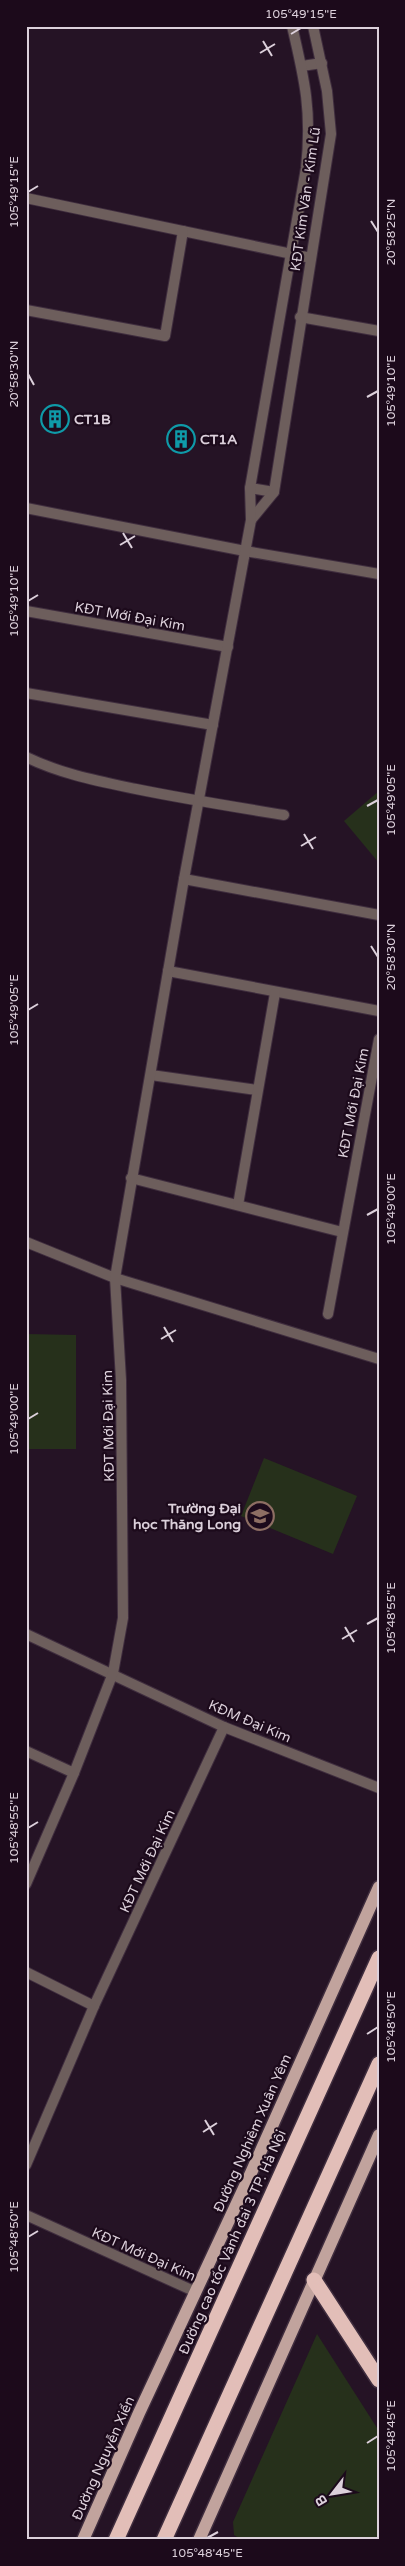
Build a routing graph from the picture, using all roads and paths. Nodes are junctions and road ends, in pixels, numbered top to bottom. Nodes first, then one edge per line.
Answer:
1 (292, 26) edge
2 (314, 26) edge
3 (322, 63) junction
4 (302, 66) junction
5 (306, 168) junction
6 (325, 171) junction
7 (26, 198) edge
8 (183, 231) junction
9 (290, 255) junction
10 (311, 258) junction
11 (26, 310) edge
12 (300, 317) junction
13 (379, 331) edge
14 (250, 488) junction
15 (274, 492) junction
16 (26, 508) edge
17 (251, 520) junction
18 (245, 551) junction
19 (379, 574) edge
20 (26, 611) edge
21 (228, 647) junction
22 (26, 693) edge
23 (213, 725) junction
24 (26, 757) edge
25 (198, 802) junction
26 (284, 815) dead end
27 (184, 878) junction
28 (379, 915) edge
29 (168, 971) junction
30 (275, 993) junction
31 (379, 1011) edge
32 (379, 1039) edge
33 (151, 1075) junction
34 (256, 1090) junction
35 (131, 1178) junction
36 (238, 1206) junction
37 (342, 1232) junction
38 (26, 1242) edge
39 (115, 1278) junction
40 (328, 1314) dead end
41 (379, 1360) edge
42 (26, 1634) edge
43 (113, 1672) junction
44 (224, 1727) junction
45 (26, 1751) edge
46 (74, 1773) junction
47 (379, 1788) edge
48 (26, 1884) edge
49 (379, 1887) edge
50 (379, 1958) edge
51 (26, 1972) edge
52 (94, 2006) junction
53 (379, 2064) edge
54 (379, 2135) edge
55 (26, 2164) edge
56 (26, 2215) edge
57 (314, 2280) junction
58 (196, 2292) junction
59 (379, 2380) edge
60 (150, 2389) joint
61 (83, 2540) edge
62 (116, 2540) edge
63 (164, 2540) edge
64 (199, 2540) edge

1 - 4 street, KĐT Kim Văn - Kim Lũ
2 - 3 street, KĐT Kim Văn - Kim Lũ
3 - 4 street
3 - 6 street, KĐT Kim Văn - Kim Lũ
4 - 5 street, KĐT Kim Văn - Kim Lũ
5 - 6 street
5 - 9 street, KĐT Kim Văn - Kim Lũ
6 - 10 street, KĐT Kim Văn - Kim Lũ
7 - 8 street, KĐT Kim Văn - Kim Lũ
8 - 9 street, KĐT Kim Văn - Kim Lũ
8 - 11 street
9 - 10 street
9 - 14 street, KĐT Kim Văn - Kim Lũ
10 - 12 street, KĐT Kim Văn - Kim Lũ
12 - 13 street
12 - 15 street, KĐT Kim Văn - Kim Lũ
14 - 15 street
14 - 17 street, KĐT Kim Văn - Kim Lũ
15 - 17 street
16 - 18 street
17 - 18 street, KĐT Kim Văn - Kim Lũ
18 - 19 street
18 - 21 street, KĐT Mới Đại Kim
20 - 21 street, KĐT Mới Đại Kim
21 - 23 street, KĐT Mới Đại Kim
22 - 23 street
23 - 25 street, KĐT Mới Đại Kim
24 - 25 street
25 - 26 street
25 - 27 street, KĐT Mới Đại Kim
27 - 28 street
27 - 29 street, KĐT Mới Đại Kim
29 - 30 street
29 - 33 street, KĐT Mới Đại Kim
30 - 31 street
30 - 34 street
32 - 37 street, KĐT Mới Đại Kim
33 - 34 street
33 - 35 street, KĐT Mới Đại Kim
34 - 36 street
35 - 36 street
35 - 39 street, KĐT Mới Đại Kim
36 - 37 street
37 - 40 street, KĐT Mới Đại Kim
38 - 39 street
39 - 41 street
39 - 43 street, KĐT Mới Đại Kim
42 - 43 street
43 - 44 street, KĐM Đại Kim
43 - 46 street, KĐT Mới Đại Kim
44 - 47 street, KĐM Đại Kim
44 - 52 street, KĐT Mới Đại Kim
45 - 46 street
46 - 48 street, KĐT Mới Đại Kim
49 - 58 main road, Đường Nghiêm Xuân Yêm
50 - 62 highway, Đường cao tốc Vành đai 3 TP. Hà Nội
51 - 52 street
52 - 55 street, KĐT Mới Đại Kim
53 - 63 highway
54 - 57 main road
56 - 58 street, KĐT Mới Đại Kim
57 - 59 highway
57 - 64 main road
58 - 60 main road, Đường Nghiêm Xuân Yêm
60 - 61 main road, Đường Nguyễn Xiển

